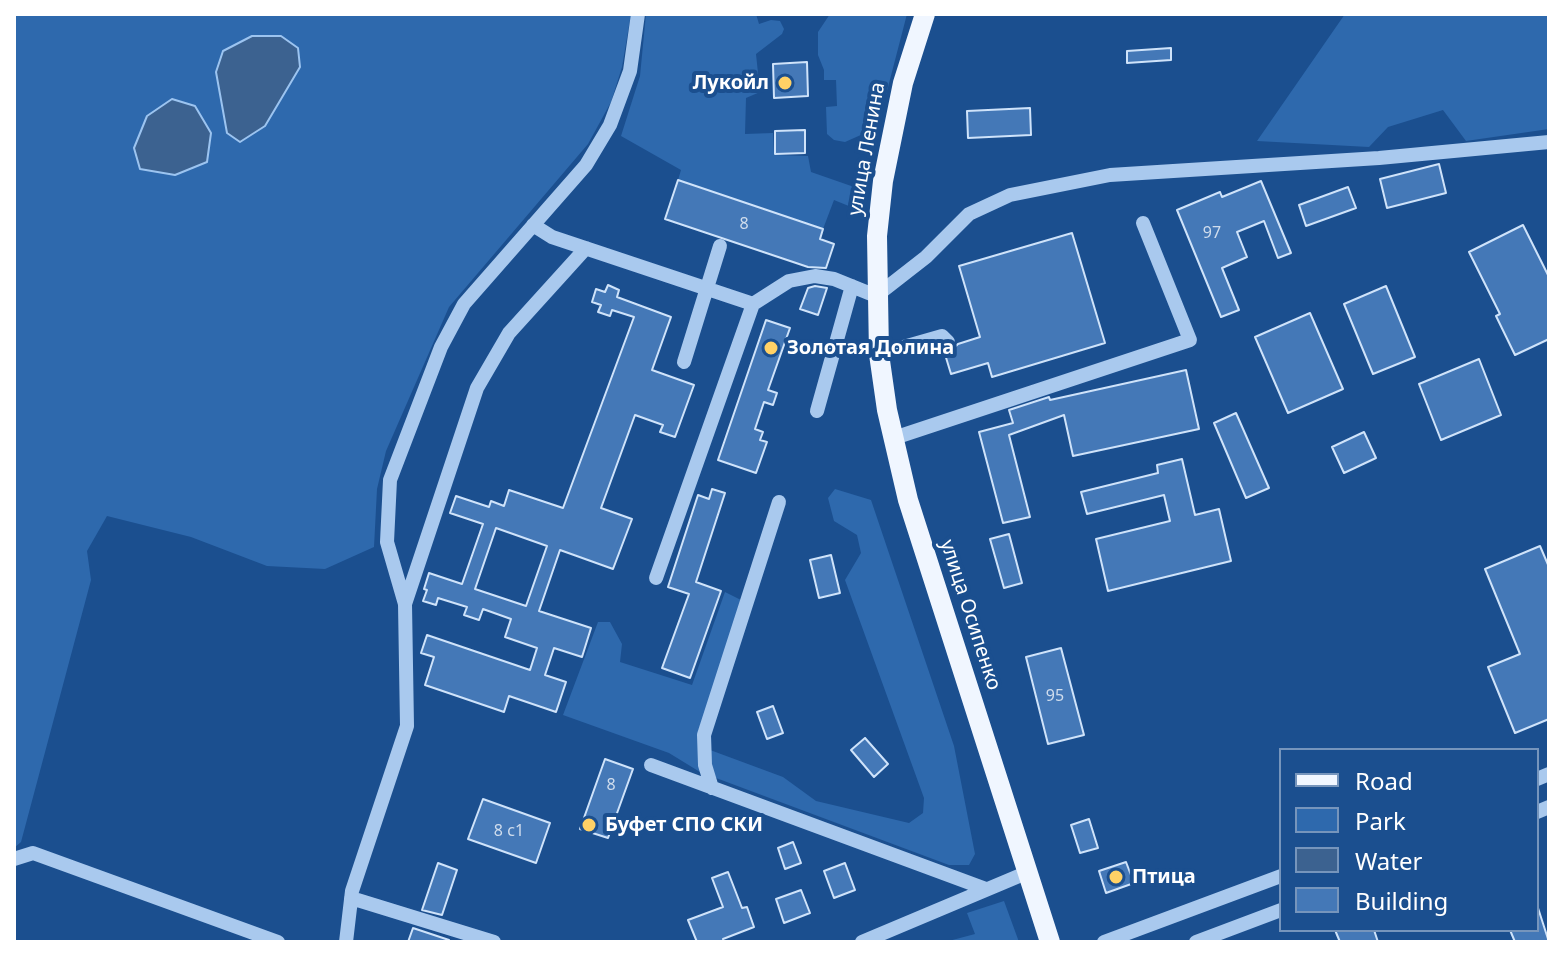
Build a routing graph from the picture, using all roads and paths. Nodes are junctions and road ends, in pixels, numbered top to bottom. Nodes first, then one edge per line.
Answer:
1 (638, 14) edge
2 (925, 14) edge
3 (1549, 142) edge
4 (1143, 223) dead end
5 (533, 225) junction
6 (720, 246) dead end
7 (586, 248) junction
8 (852, 286) junction
9 (707, 288) junction
10 (876, 296) junction
11 (753, 304) junction
12 (948, 342) dead end
13 (879, 354) junction
14 (684, 362) dead end
15 (817, 411) dead end
16 (894, 438) junction
17 (779, 502) dead end
18 (656, 578) dead end
19 (405, 604) junction
20 (651, 765) dead end
21 (712, 788) junction
22 (14, 859) edge
23 (1026, 873) junction
24 (1279, 877) edge
25 (986, 889) junction
26 (351, 898) junction
27 (1279, 911) edge
28 (278, 942) edge
29 (346, 942) edge
30 (494, 942) edge
31 (862, 942) edge
32 (1050, 942) edge
33 (1104, 942) edge
34 (1196, 942) edge

1 - 5 street
2 - 10 main road, улица Ленина
3 - 10 street
4 - 16 street
5 - 7 street
5 - 19 street
6 - 9 street
7 - 9 street
7 - 19 street
8 - 10 street
8 - 11 street
8 - 15 street
9 - 11 street
9 - 14 street
10 - 13 main road, улица Осипенко
11 - 18 street
12 - 13 street
13 - 16 main road, улица Осипенко
16 - 23 main road, улица Осипенко
17 - 21 street
19 - 26 street
20 - 21 street
21 - 25 street
22 - 28 street
23 - 25 street
23 - 32 main road, улица Осипенко
24 - 33 street
25 - 31 street
26 - 29 street
26 - 30 street
27 - 34 street

